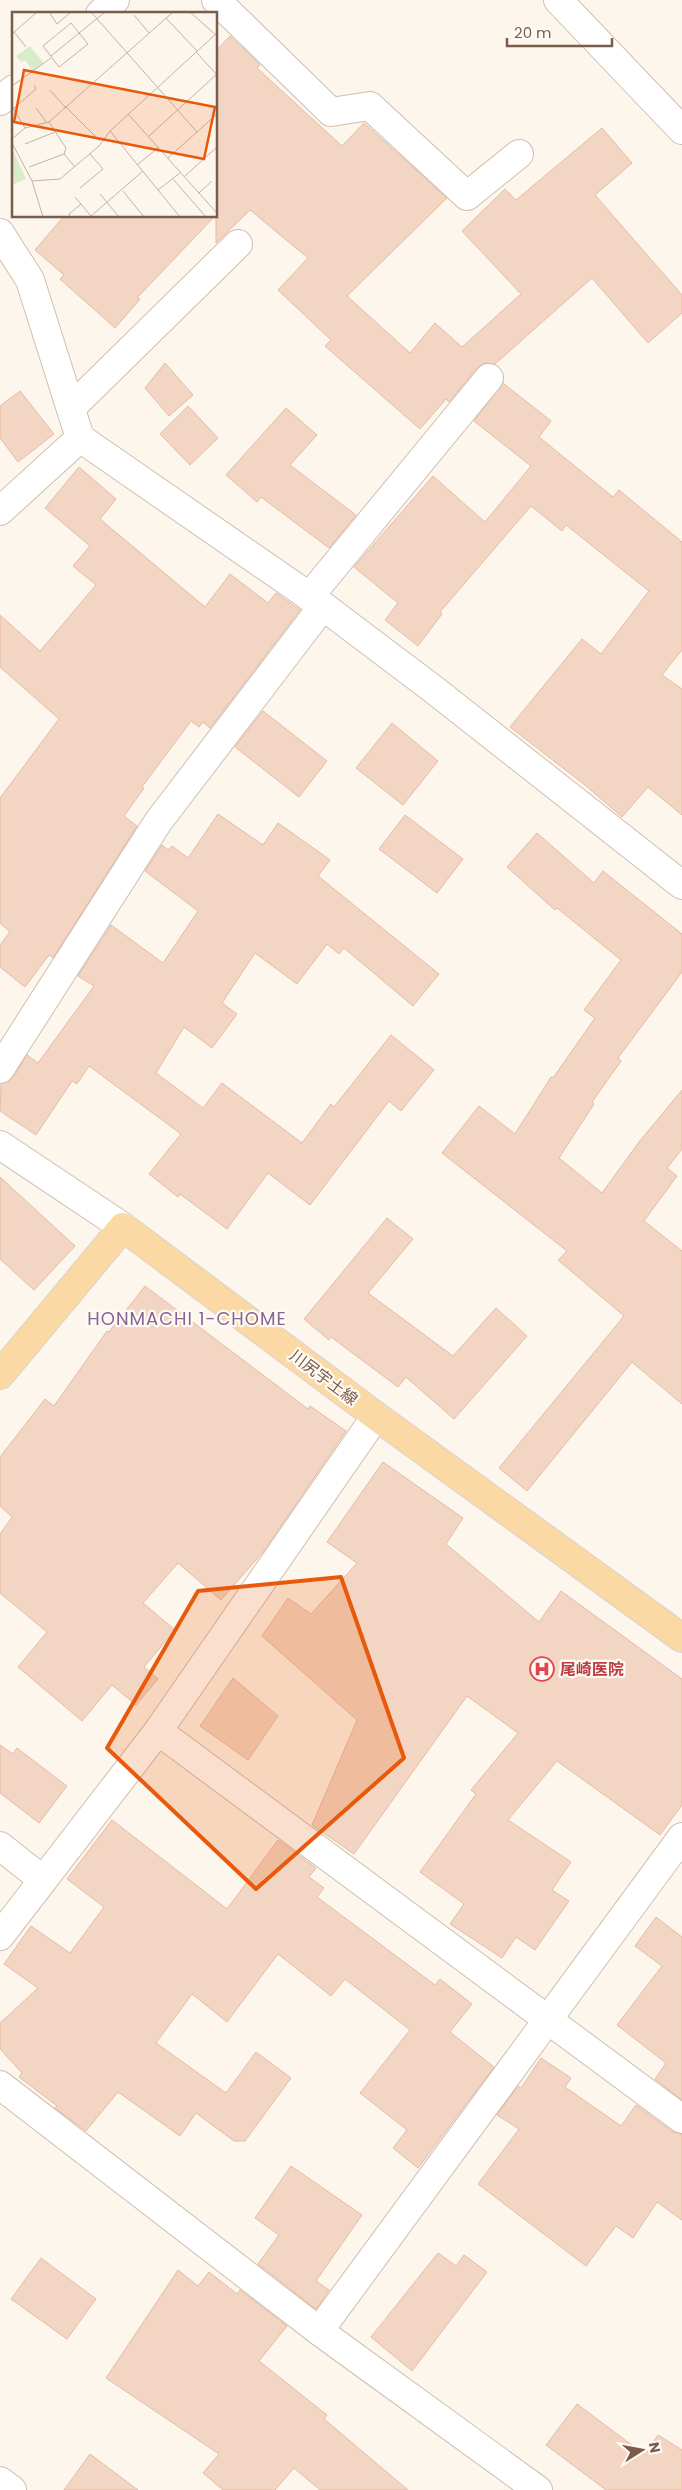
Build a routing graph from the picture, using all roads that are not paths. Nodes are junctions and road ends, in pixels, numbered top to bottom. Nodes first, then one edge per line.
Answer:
1 (115, 0) edge
2 (216, 0) edge
3 (558, 0) edge
4 (102, 12) edge
5 (12, 91) edge
6 (0, 101) edge
7 (682, 130) edge
8 (519, 154) dead end
9 (0, 233) edge
10 (238, 244) dead end
11 (489, 378) dead end
12 (71, 408) junction
13 (80, 438) junction
14 (0, 511) edge
15 (316, 601) junction
16 (682, 885) edge
17 (0, 1069) edge
18 (0, 1145) edge
19 (123, 1227) junction
20 (0, 1375) edge
21 (376, 1416) junction
22 (682, 1638) edge
23 (158, 1731) junction
24 (682, 1837) edge
25 (0, 1846) edge
26 (43, 1880) junction
27 (0, 1936) edge
28 (549, 2018) junction
29 (0, 2085) edge
30 (682, 2119) edge
31 (319, 2331) junction
32 (0, 2481) edge
33 (12, 2490) edge
34 (538, 2490) edge

1 - 4 street
2 - 8 street
3 - 7 street
5 - 6 street
9 - 12 street
10 - 12 street
11 - 15 street
12 - 13 street
13 - 14 street
13 - 15 street
15 - 16 street
15 - 17 street
18 - 19 street
19 - 20 main road
19 - 21 main road, 川尻宇土線
21 - 22 main road, 川尻宇土線
21 - 23 street
23 - 26 street
23 - 28 street
24 - 28 street
25 - 26 street
26 - 27 street
28 - 30 street
28 - 31 street
29 - 31 street
31 - 34 street
32 - 33 street

